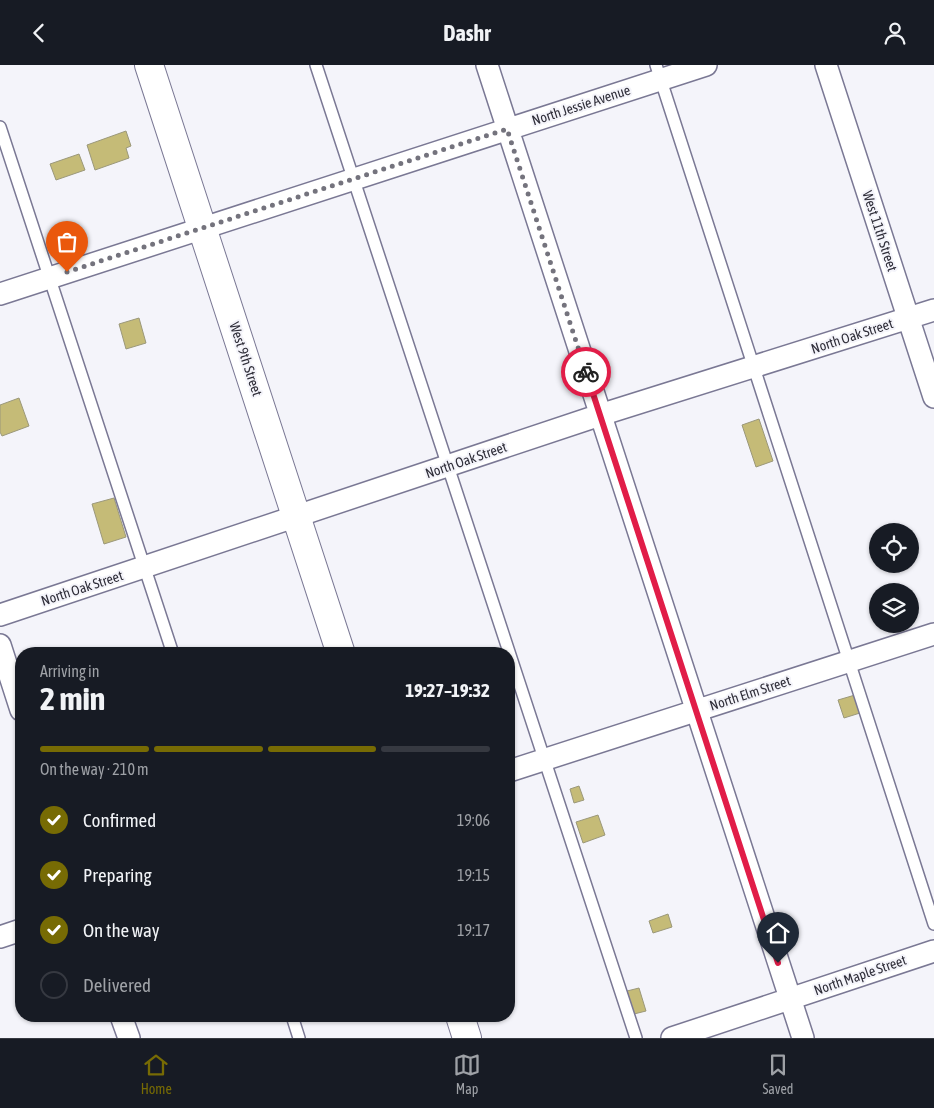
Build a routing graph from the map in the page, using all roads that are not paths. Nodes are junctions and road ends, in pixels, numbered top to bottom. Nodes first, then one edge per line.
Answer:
1 (149, 65) edge
2 (316, 65) edge
3 (487, 65) edge
4 (706, 65) edge
5 (826, 65) edge
6 (659, 72) edge
7 (0, 127) edge
8 (507, 129) junction
9 (353, 179) junction
10 (203, 228) junction
11 (50, 278) junction
12 (0, 294) edge
13 (934, 310) edge
14 (908, 318) junction
15 (754, 367) junction
16 (934, 397) edge
17 (600, 415) junction
18 (448, 467) junction
19 (297, 517) junction
20 (144, 568) junction
21 (0, 615) edge
22 (934, 634) edge
23 (0, 645) edge
24 (171, 647) edge
25 (340, 647) edge
26 (508, 647) edge
27 (849, 661) junction
28 (515, 669) edge
29 (15, 691) edge
30 (696, 710) junction
31 (545, 759) junction
32 (515, 769) edge
33 (934, 924) edge
34 (15, 932) edge
35 (0, 937) edge
36 (934, 951) edge
37 (790, 999) junction
38 (124, 1022) edge
39 (294, 1022) edge
40 (462, 1022) edge
41 (128, 1038) edge
42 (299, 1038) edge
43 (467, 1038) edge
44 (636, 1038) edge
45 (672, 1038) edge
46 (803, 1038) edge

1 - 10 street, West 9th Street
2 - 9 lane
3 - 8 street
4 - 6 street, North Jessie Avenue
5 - 14 street, West 11th Street
6 - 8 street, North Jessie Avenue
6 - 15 lane
7 - 11 lane
8 - 9 street, North Jessie Avenue
8 - 17 street
9 - 10 street, North Jessie Avenue
9 - 18 lane
10 - 11 street, North Jessie Avenue
10 - 19 street, West 9th Street
11 - 12 street, North Jessie Avenue
11 - 20 lane
13 - 14 street, North Oak Street
14 - 15 street, North Oak Street
14 - 16 street, West 11th Street
15 - 17 street, North Oak Street
15 - 27 lane
17 - 18 street, North Oak Street
17 - 30 street
18 - 19 street, North Oak Street
18 - 26 lane
19 - 20 street, North Oak Street
19 - 25 street, West 9th Street
20 - 21 street, North Oak Street
20 - 24 lane
22 - 27 street, North Elm Street
23 - 29 street
27 - 30 street, North Elm Street
27 - 33 lane
28 - 31 lane
30 - 31 street, North Elm Street
30 - 37 street
31 - 32 street, North Elm Street
31 - 44 lane
34 - 35 street
36 - 37 street, North Maple Street
37 - 45 street, North Maple Street
37 - 46 street
38 - 41 street
39 - 42 lane
40 - 43 street

